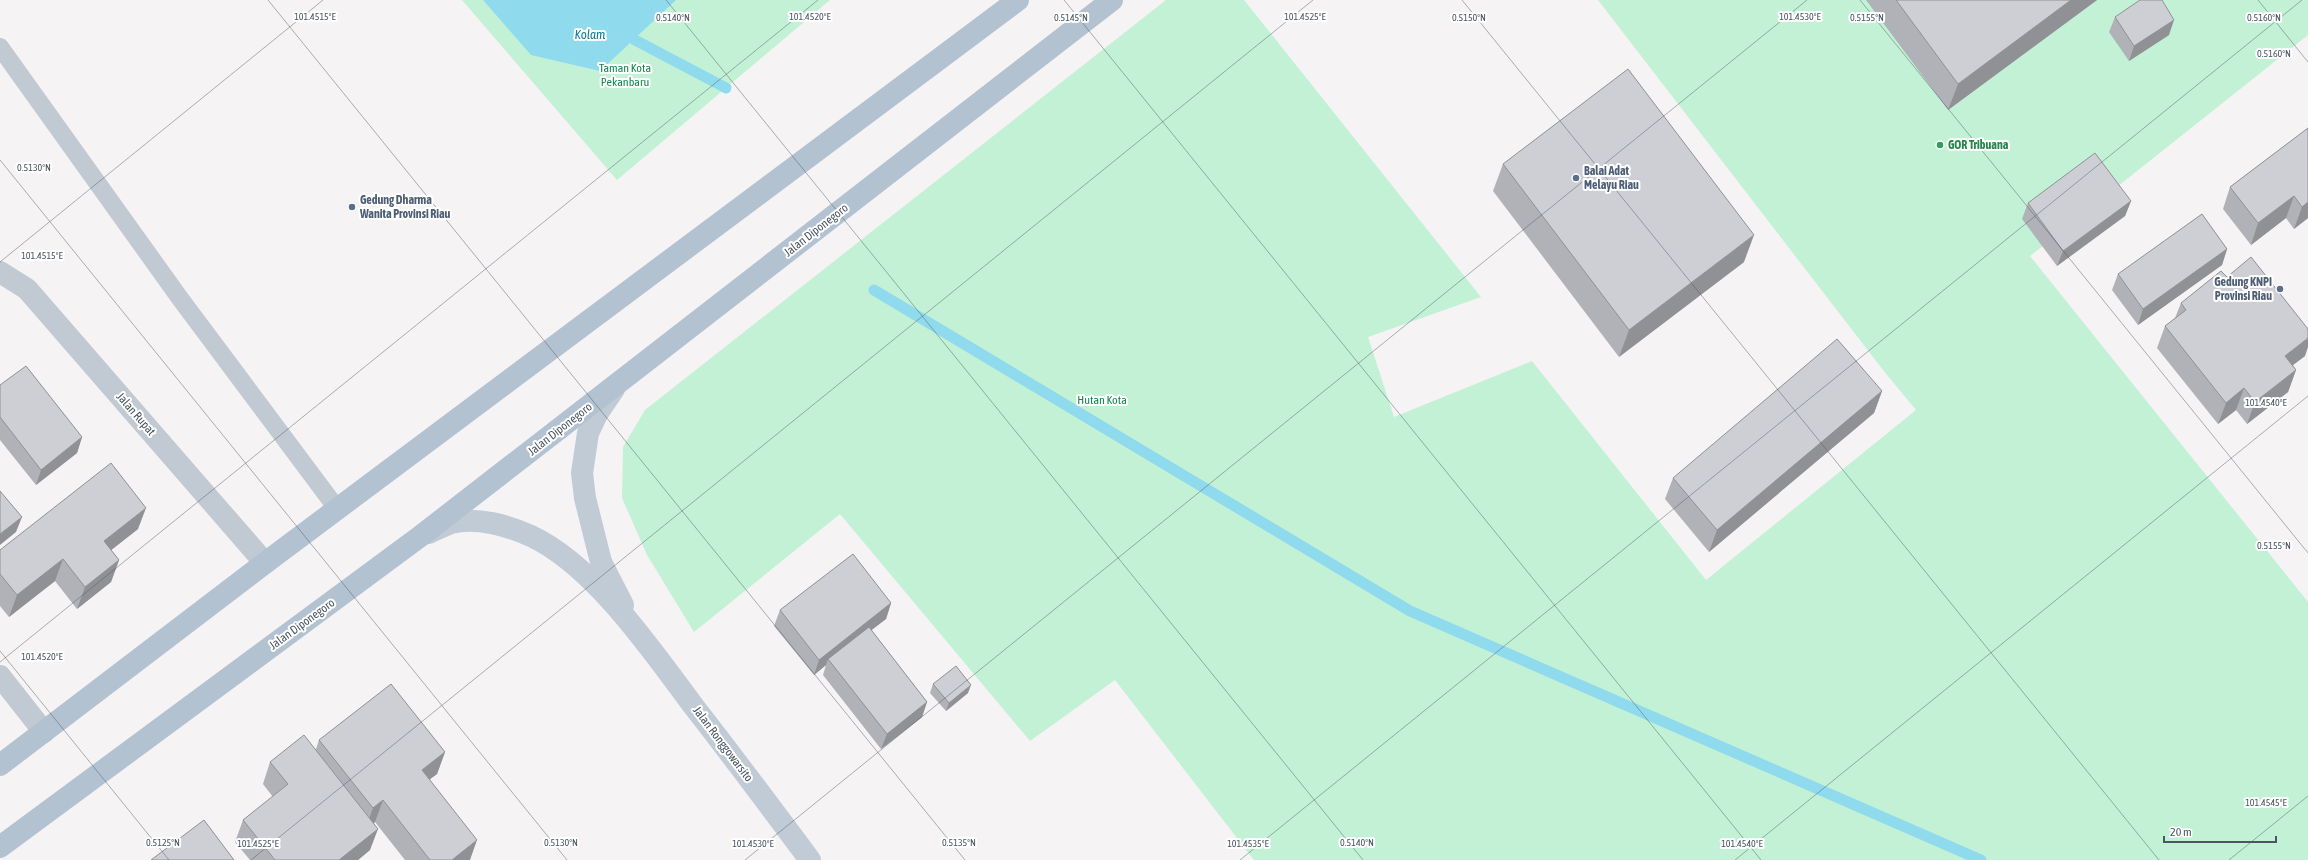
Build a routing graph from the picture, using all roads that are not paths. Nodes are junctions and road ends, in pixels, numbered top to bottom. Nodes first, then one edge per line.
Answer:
1 (1018, 0) edge
2 (1112, 0) edge
3 (0, 47) edge
4 (0, 272) edge
5 (618, 384) junction
6 (338, 510) junction
7 (422, 535) junction
8 (265, 563) junction
9 (635, 627) junction
10 (0, 676) edge
11 (44, 732) junction
12 (0, 764) edge
13 (0, 847) edge
14 (810, 860) edge

1 - 6 main road
2 - 5 main road, Jalan Diponegoro
3 - 6 lane
4 - 8 street, Jalan Rupat
5 - 7 main road, Jalan Diponegoro
5 - 9 street, Jalan Ronggowarsito
6 - 8 main road
7 - 9 street, Jalan Ronggowarsito
7 - 13 main road, Jalan Diponegoro
8 - 11 main road
9 - 14 street, Jalan Ronggowarsito
10 - 11 street
11 - 12 main road

